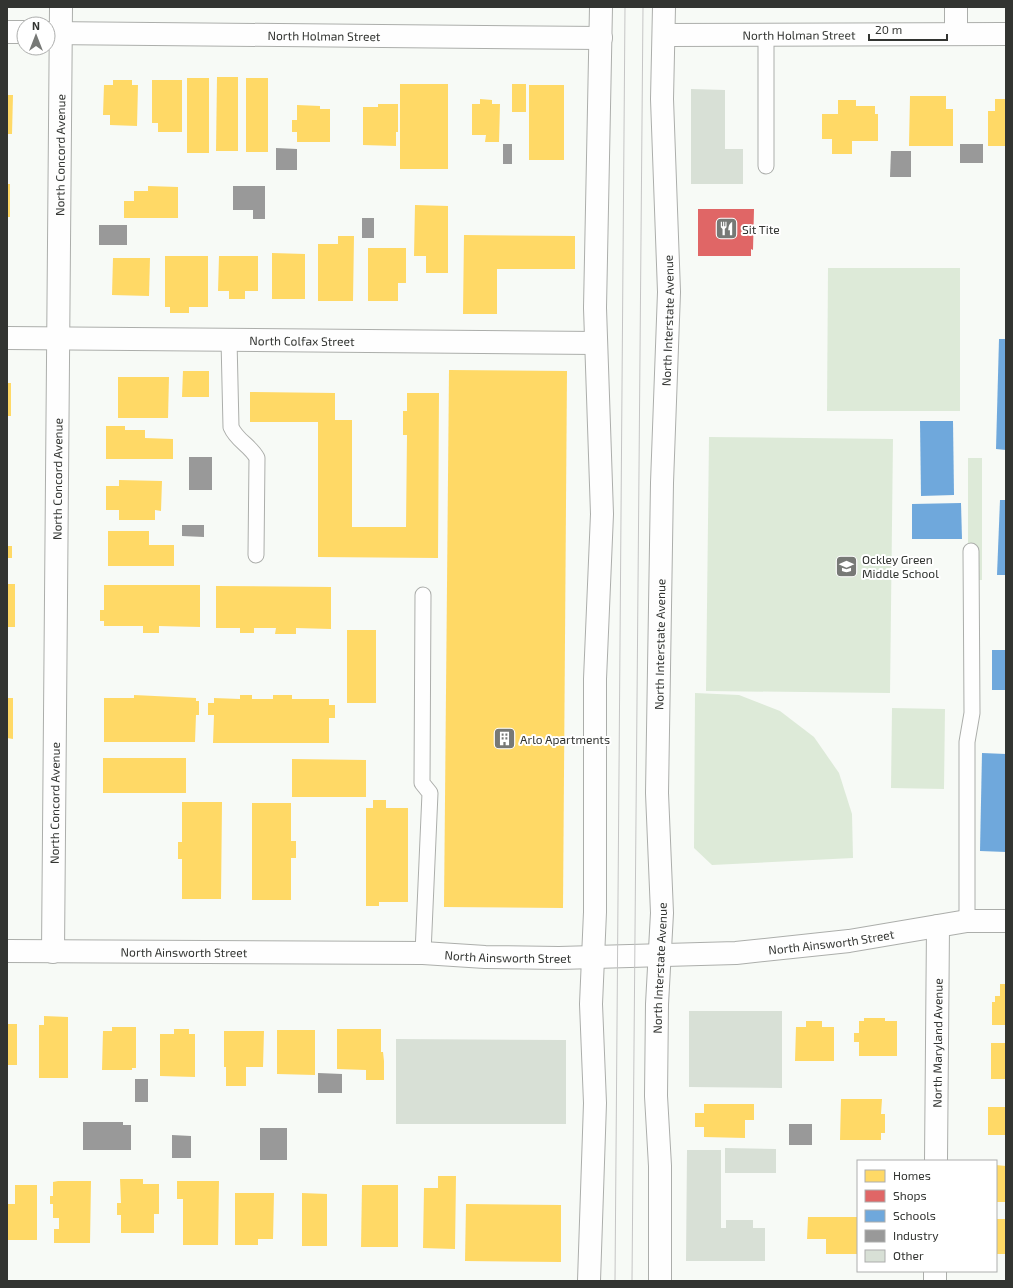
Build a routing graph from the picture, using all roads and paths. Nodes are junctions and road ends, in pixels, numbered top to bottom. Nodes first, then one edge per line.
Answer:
1 (61, 7) edge
2 (601, 7) edge
3 (664, 7) edge
4 (956, 7) edge
5 (56, 26) edge
6 (56, 33) edge
7 (956, 34) junction
8 (1006, 34) edge
9 (664, 35) junction
10 (766, 35) junction
11 (601, 38) junction
12 (54, 56) edge
13 (766, 166) dead end
14 (7, 338) edge
15 (58, 338) junction
16 (229, 340) junction
17 (596, 344) junction
18 (971, 551) dead end
19 (256, 555) dead end
20 (423, 595) dead end
21 (967, 921) junction
22 (1006, 921) edge
23 (938, 926) junction
24 (7, 951) edge
25 (53, 952) junction
26 (423, 953) junction
27 (659, 955) junction
28 (593, 957) junction
29 (936, 1160) edge
30 (589, 1281) edge
31 (660, 1281) edge

1 - 5 street, North Concord Avenue
2 - 11 street
3 - 9 street, North Interstate Avenue
4 - 7 street
6 - 11 street, North Holman Street
7 - 8 street, North Holman Street
7 - 10 street, North Holman Street
9 - 10 street, North Holman Street
9 - 27 street, North Interstate Avenue
10 - 13 lane
11 - 17 street
12 - 15 street, North Concord Avenue
14 - 15 street, North Colfax Street
15 - 16 street, North Colfax Street
15 - 25 street, North Concord Avenue
16 - 17 street, North Colfax Street
16 - 19 lane
17 - 28 street
18 - 21 lane
20 - 26 lane
21 - 22 street, North Ainsworth Street
21 - 23 street, North Ainsworth Street
23 - 27 street, North Ainsworth Street
23 - 29 street, North Maryland Avenue
24 - 25 street, North Ainsworth Street
25 - 26 street, North Ainsworth Street
26 - 28 street, North Ainsworth Street
27 - 28 street, North Ainsworth Street
27 - 31 street, North Interstate Avenue
28 - 30 street

